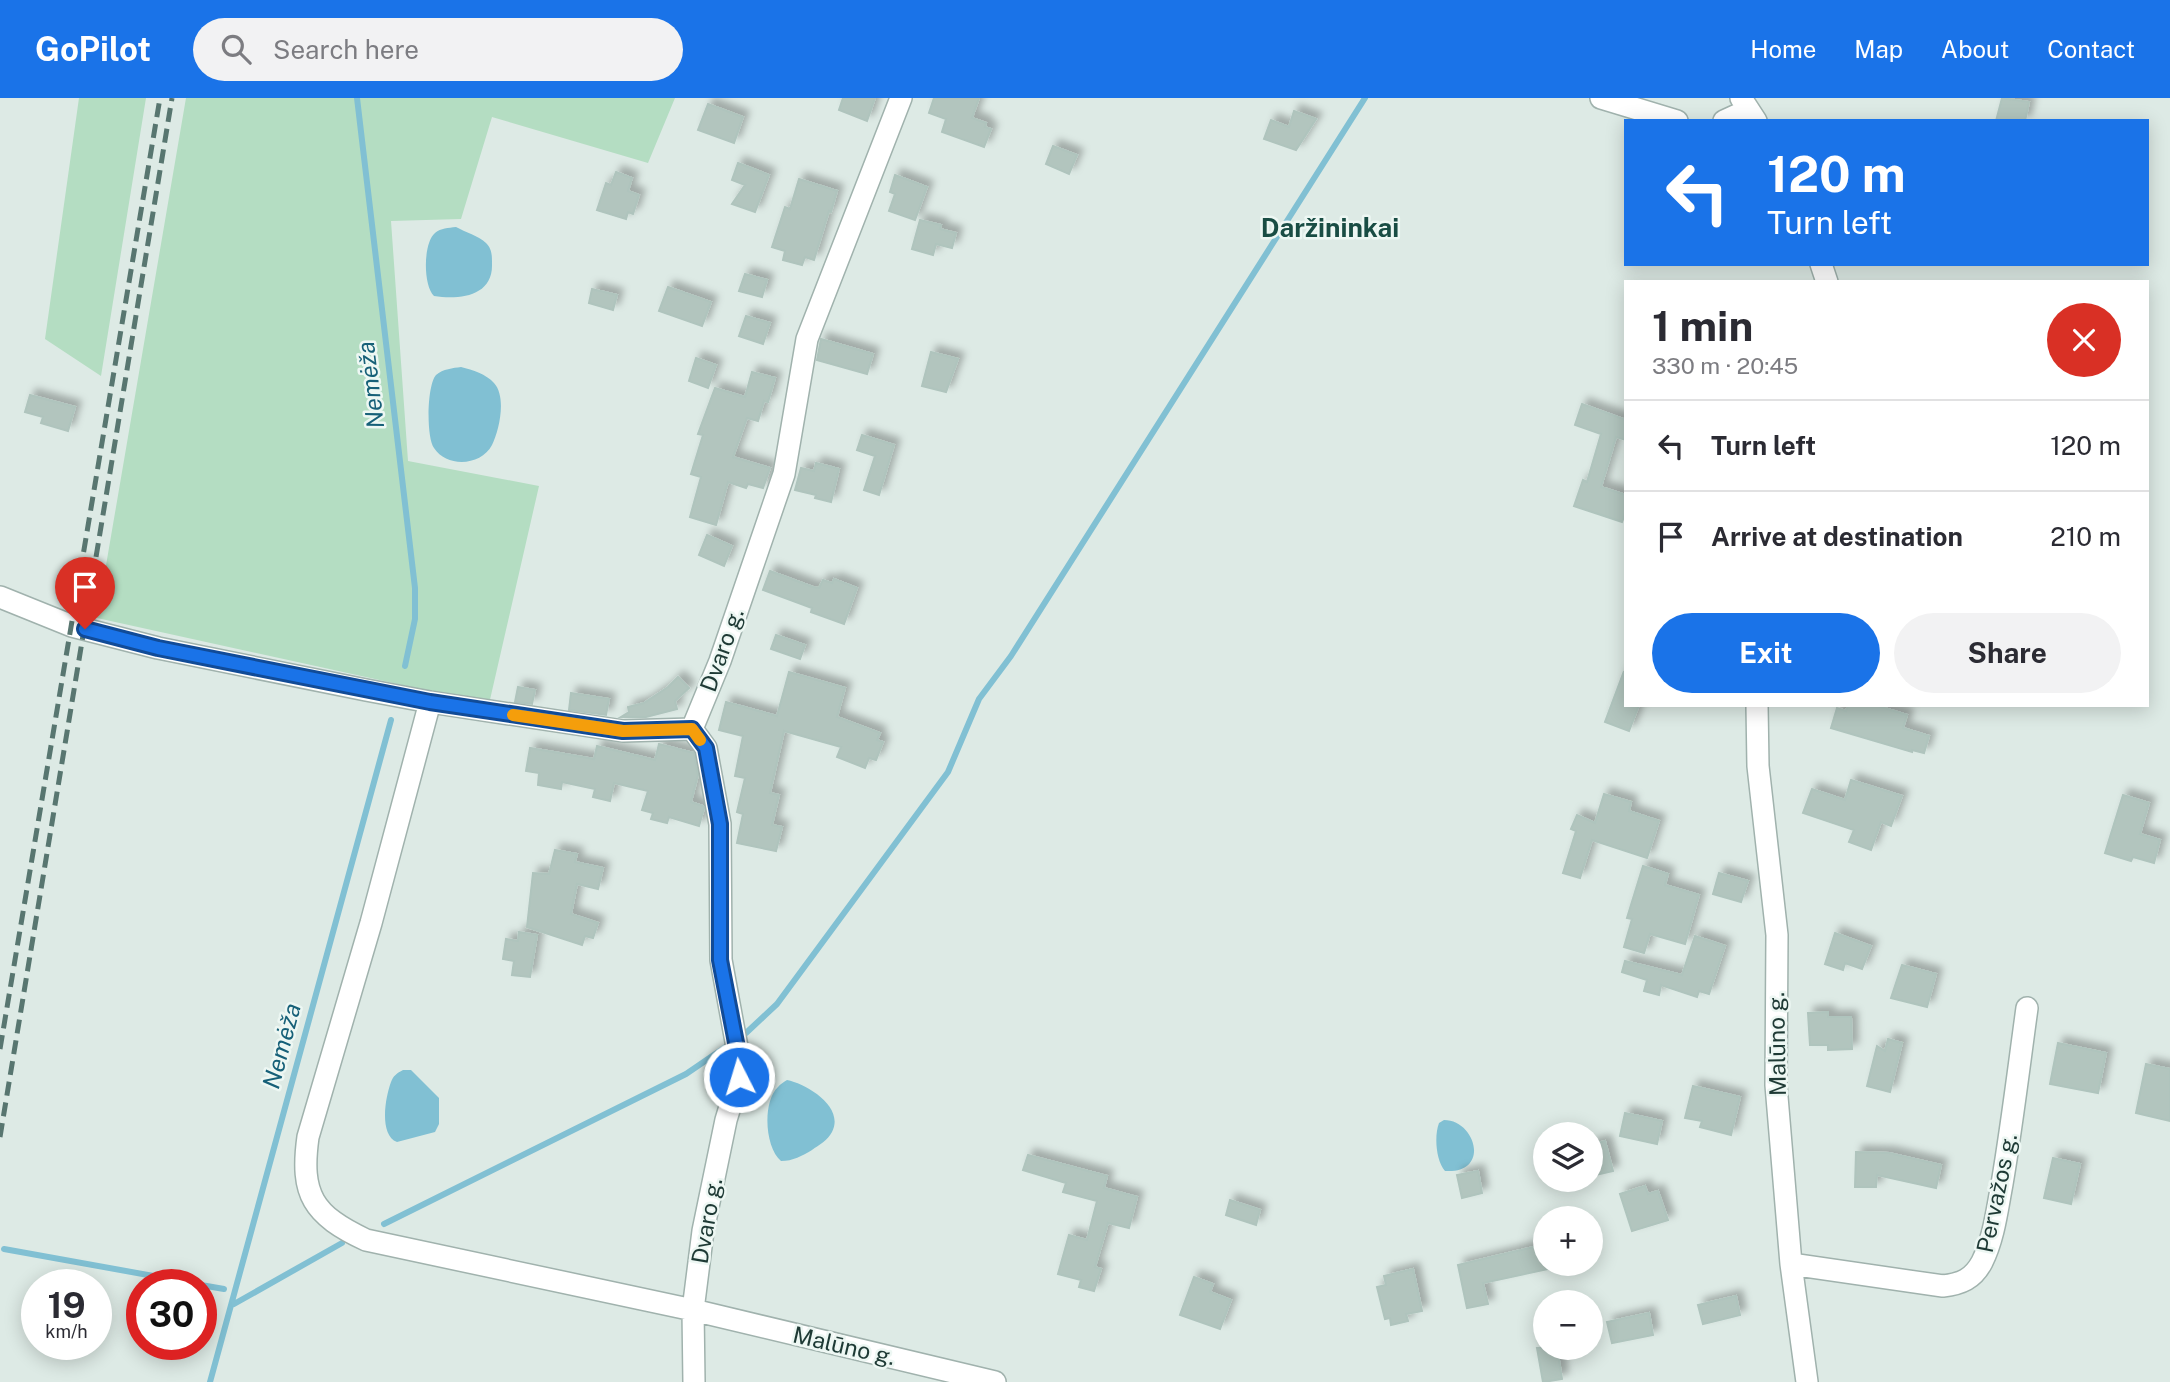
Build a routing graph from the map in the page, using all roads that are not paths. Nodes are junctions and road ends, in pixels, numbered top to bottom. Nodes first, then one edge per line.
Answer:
1 (901, 98) edge
2 (1601, 98) edge
3 (1748, 109) edge
4 (1668, 119) edge
5 (1728, 119) edge
6 (0, 597) edge
7 (430, 702) junction
8 (1757, 707) edge
9 (692, 729) junction
10 (2027, 1008) dead end
11 (1791, 1264) junction
12 (693, 1310) junction
13 (694, 1382) edge
14 (995, 1382) edge
15 (1807, 1382) edge

1 - 9 street, Dvaro g.
2 - 4 street
3 - 5 street
6 - 7 street
7 - 9 street
7 - 12 street, Malūno g.
8 - 11 street, Malūno g.
9 - 12 street, Dvaro g.
10 - 11 street, Pervažos g.
11 - 15 street, Malūno g.
12 - 13 street, Dvaro g.
12 - 14 street, Malūno g.

